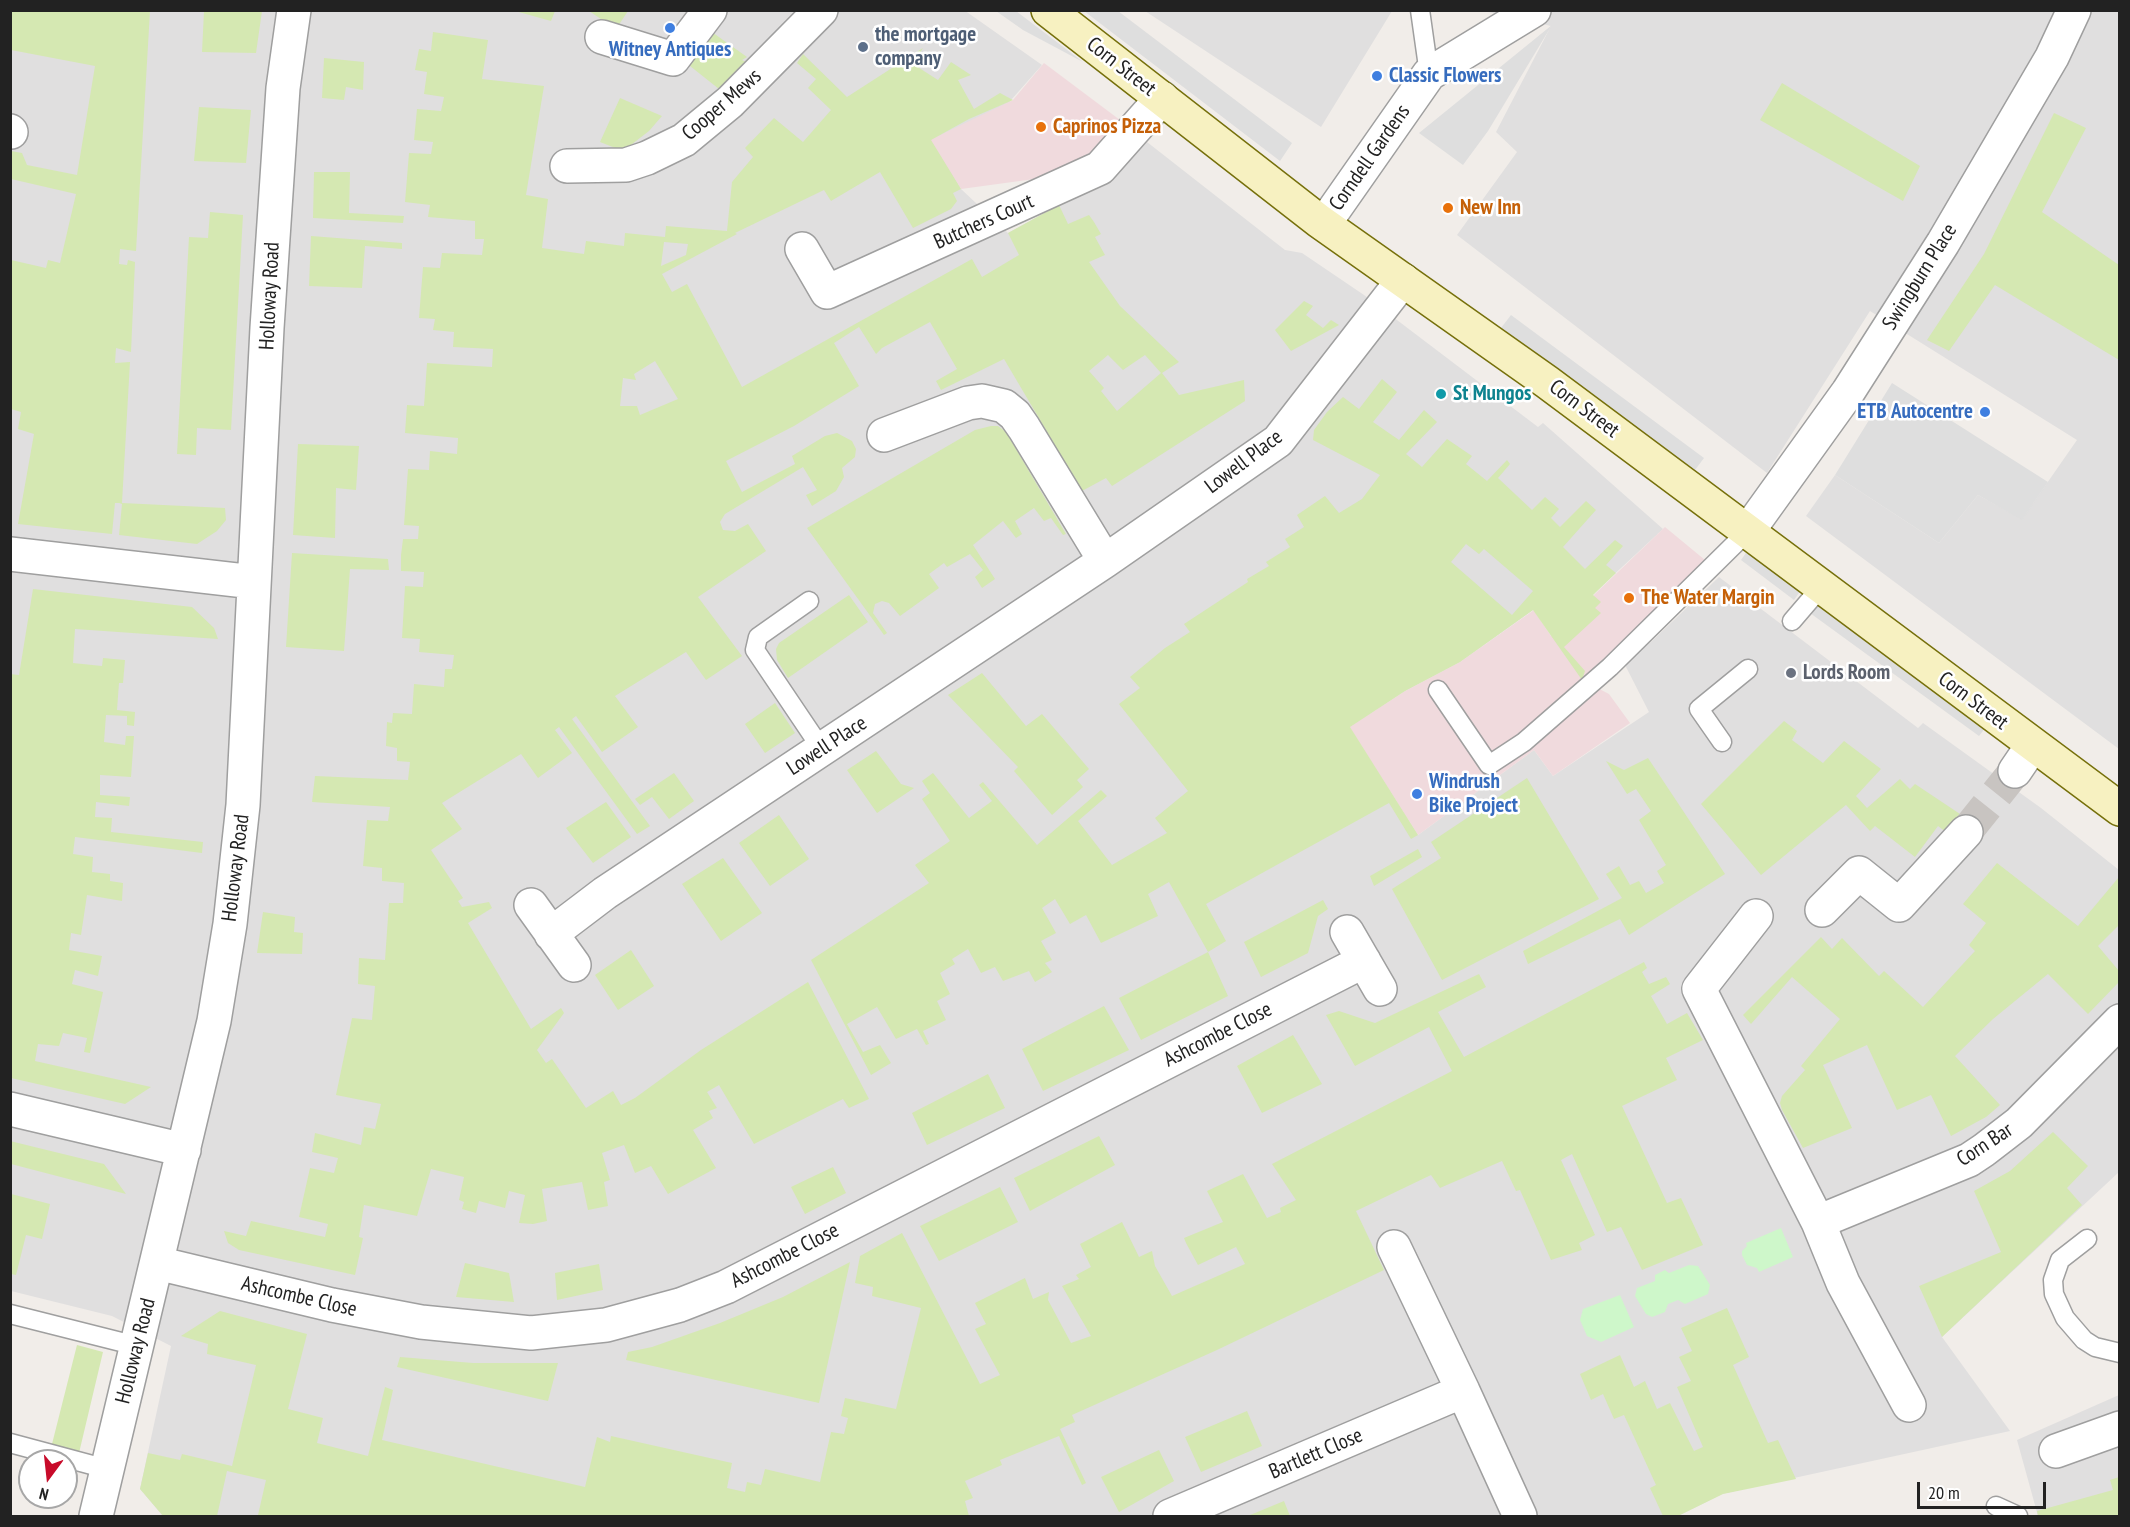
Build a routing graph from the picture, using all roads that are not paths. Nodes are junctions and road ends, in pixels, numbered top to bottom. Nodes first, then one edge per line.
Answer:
1 (294, 10) edge
2 (710, 10) edge
3 (821, 10) edge
4 (1048, 10) edge
5 (1420, 10) edge
6 (1534, 10) edge
7 (2074, 10) edge
8 (602, 37) dead end
9 (1429, 74) junction
10 (1162, 98) junction
11 (567, 166) dead end
12 (1324, 224) junction
13 (802, 249) dead end
14 (1402, 280) junction
15 (884, 435) dead end
16 (1748, 531) junction
17 (10, 555) edge
18 (1105, 561) junction
19 (254, 582) junction
20 (1822, 586) junction
21 (808, 601) dead end
22 (1792, 621) dead end
23 (1748, 669) dead end
24 (1438, 690) dead end
25 (1722, 742) dead end
26 (821, 748) junction
27 (2120, 809) edge
28 (1966, 832) tunnel mouth
29 (531, 905) dead end
30 (1822, 910) dead end
31 (1756, 916) dead end
32 (1347, 932) dead end
33 (551, 933) junction
34 (1364, 961) junction
35 (574, 965) dead end
36 (1380, 989) dead end
37 (2120, 1022) edge
38 (10, 1109) edge
39 (184, 1150) junction
40 (1818, 1222) junction
41 (2087, 1239) dead end
42 (1394, 1247) dead end
43 (157, 1263) junction
44 (10, 1314) edge
45 (137, 1346) junction
46 (2120, 1353) edge
47 (1462, 1391) junction
48 (1909, 1405) dead end
49 (2120, 1428) edge
50 (10, 1443) edge
51 (2056, 1451) dead end
52 (107, 1469) junction
53 (1996, 1506) dead end
54 (96, 1516) edge
55 (1170, 1516) edge
56 (1520, 1516) edge
57 (2018, 1516) edge

1 - 19 street, Holloway Road
2 - 8 street
3 - 11 street, Cooper Mews
4 - 10 street, Corn Street
5 - 9 lane
6 - 9 street, Corndell Gardens
7 - 16 street, Swingburn Place
9 - 12 street, Corndell Gardens
10 - 12 street, Corn Street
10 - 13 street, Butchers Court
12 - 14 street, Corn Street
14 - 16 street, Corn Street
14 - 18 street, Lowell Place
15 - 18 street
16 - 20 street, Corn Street
16 - 24 lane
17 - 19 street
18 - 26 street, Lowell Place
19 - 39 street, Holloway Road
20 - 22 lane
20 - 27 street, Corn Street
21 - 26 lane
23 - 25 lane
26 - 33 street, Lowell Place
28 - 30 street
29 - 33 street
31 - 40 street
32 - 34 street
33 - 35 street
34 - 36 street
34 - 43 street, Ashcombe Close
37 - 40 street, Corn Bar
38 - 39 street
39 - 43 street, Holloway Road
40 - 48 street
41 - 46 lane
42 - 47 street
43 - 45 street, Holloway Road
44 - 45 lane
45 - 52 street, Holloway Road
47 - 55 street, Bartlett Close
47 - 56 street
49 - 51 street
50 - 52 lane
52 - 54 street, Holloway Road
53 - 57 lane

